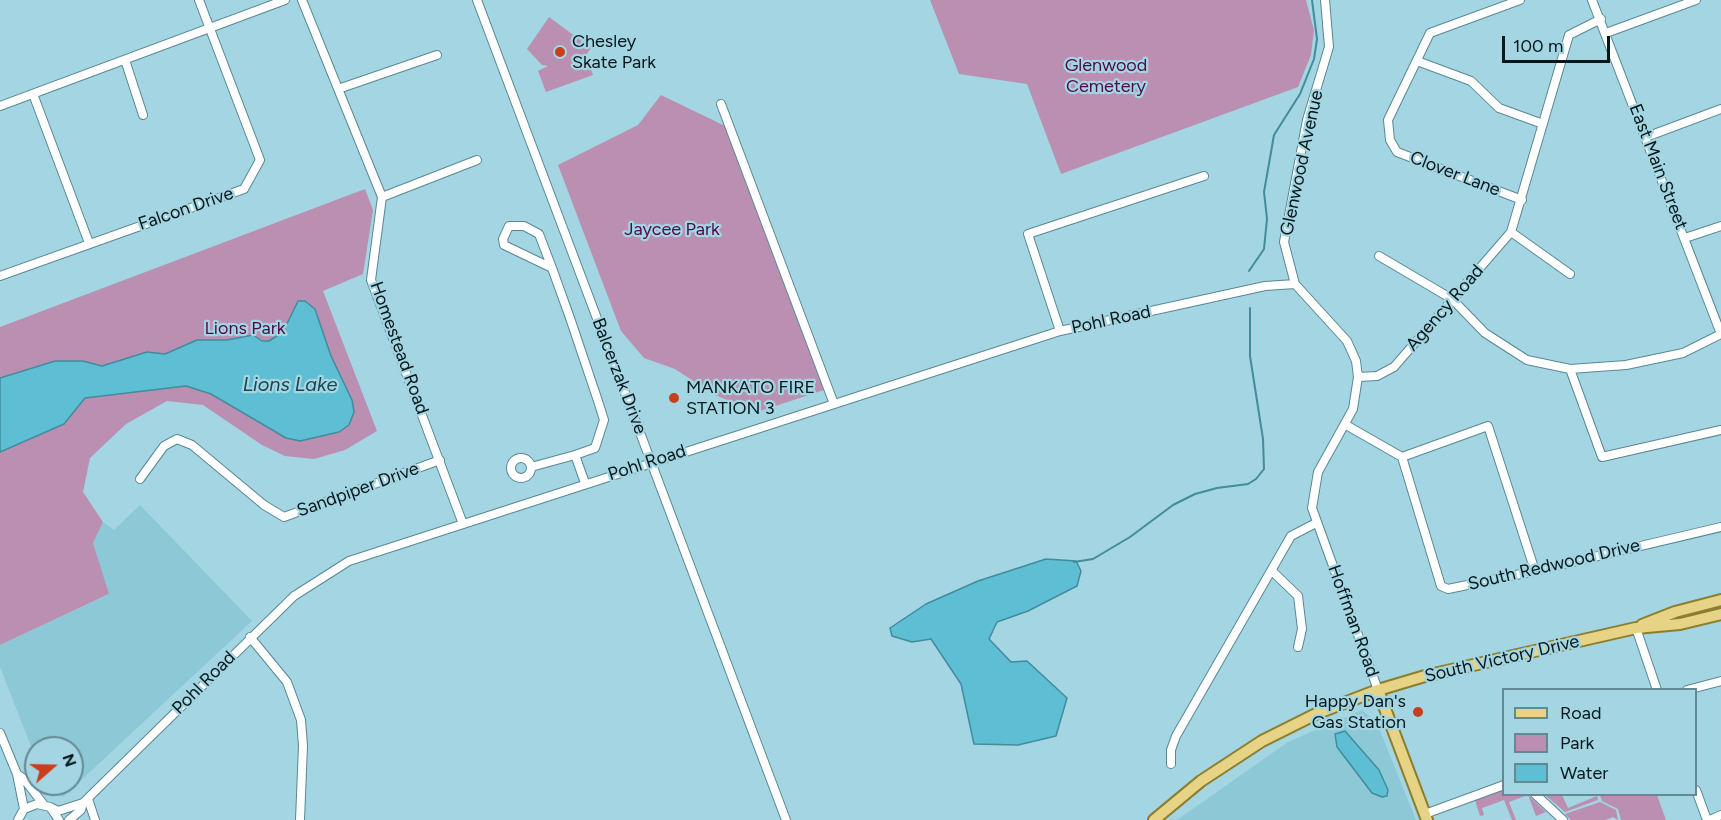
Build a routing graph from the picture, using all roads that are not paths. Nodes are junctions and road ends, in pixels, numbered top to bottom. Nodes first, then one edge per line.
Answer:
1 (199, 0) edge
2 (285, 0) edge
3 (302, 0) edge
4 (477, 0) edge
5 (1325, 0) edge
6 (1520, 0) edge
7 (1592, 0) edge
8 (1696, 0) edge
9 (1601, 19) junction
10 (208, 30) junction
11 (1606, 33) junction
12 (437, 55) dead end
13 (125, 60) junction
14 (1417, 62) junction
15 (338, 89) junction
16 (33, 94) junction
17 (721, 104) dead end
18 (0, 106) edge
19 (1721, 110) edge
20 (143, 115) dead end
21 (1543, 124) junction
22 (1646, 137) junction
23 (477, 160) dead end
24 (1204, 176) dead end
25 (382, 197) junction
26 (1522, 200) junction
27 (1721, 226) edge
28 (1511, 232) junction
29 (1685, 238) junction
30 (89, 243) junction
31 (1379, 256) dead end
32 (552, 268) junction
33 (1569, 274) dead end
34 (0, 276) edge
35 (1295, 284) junction
36 (1452, 299) junction
37 (1060, 330) junction
38 (1721, 334) edge
39 (1570, 369) junction
40 (1358, 377) junction
41 (834, 404) junction
42 (1346, 425) junction
43 (1721, 430) edge
44 (575, 455) junction
45 (1402, 457) junction
46 (440, 460) junction
47 (652, 462) junction
48 (531, 467) dead end
49 (140, 479) dead end
50 (585, 483) junction
51 (1316, 523) junction
52 (463, 524) junction
53 (1721, 527) edge
54 (1272, 571) junction
55 (1535, 571) junction
56 (1721, 600) edge
57 (1721, 614) edge
58 (1636, 628) junction
59 (250, 637) junction
60 (1298, 647) dead end
61 (1721, 681) edge
62 (1656, 688) edge
63 (1695, 688) edge
64 (1378, 690) junction
65 (0, 733) edge
66 (1171, 764) dead end
67 (16, 774) junction
68 (1502, 785) edge
69 (1697, 794) edge
70 (1536, 796) edge
71 (85, 801) junction
72 (47, 806) junction
73 (24, 809) junction
74 (1721, 815) edge
75 (1426, 817) edge
76 (18, 820) edge
77 (59, 820) edge
78 (69, 820) edge
79 (95, 820) edge
80 (300, 820) edge
81 (786, 820) edge
82 (1154, 820) edge
83 (1563, 820) edge
84 (1709, 820) edge

1 - 10 street
2 - 10 street
3 - 15 street, Homestead Road
4 - 47 street, Balcerzak Drive
5 - 35 street, Glenwood Avenue
6 - 14 street, Clover Lane
7 - 9 street, East Main Street
8 - 11 street
9 - 11 street, East Main Street
9 - 21 street, Agency Road
10 - 13 street
10 - 30 street, Falcon Drive
11 - 22 street, East Main Street
12 - 15 street
13 - 16 street
13 - 20 street
14 - 21 street
14 - 26 street, Clover Lane
15 - 25 street, Homestead Road
16 - 18 street
16 - 30 street
17 - 41 street
19 - 22 street
21 - 26 street, Agency Road
22 - 29 street, East Main Street
23 - 25 street
24 - 37 street
25 - 46 street, Homestead Road
26 - 28 street, Agency Road
27 - 29 street
28 - 33 street
28 - 36 street, Agency Road
29 - 38 street, East Main Street
30 - 34 street, Falcon Drive
31 - 36 street
32 - 32 street
32 - 44 street
35 - 37 street, Pohl Road
35 - 40 street, Glenwood Avenue
36 - 39 street
36 - 40 street, Agency Road
37 - 41 street, Pohl Road
38 - 39 street
39 - 43 street
40 - 42 street
41 - 47 street, Pohl Road
42 - 45 street
42 - 51 street
44 - 48 street
44 - 50 street
45 - 55 street, South Redwood Drive
45 - 55 street
46 - 49 street, Sandpiper Drive
46 - 52 street, Homestead Road
47 - 50 street, Pohl Road
47 - 81 street, Balcerzak Drive
50 - 52 street, Pohl Road
51 - 54 street
51 - 64 street, Hoffman Road
52 - 59 street, Pohl Road
53 - 55 street, South Redwood Drive
54 - 60 street
54 - 66 street
56 - 58 main road, South Victory Drive
57 - 58 main road, South Victory Drive
58 - 62 street
58 - 64 main road, South Victory Drive
59 - 71 street, Pohl Road
59 - 80 street
61 - 63 street
64 - 75 main road, Hoffman Road
64 - 82 main road, South Victory Drive
65 - 67 street
67 - 72 street
67 - 73 street
68 - 75 street
69 - 84 street
70 - 83 street
71 - 72 street
71 - 78 street, Pohl Road
71 - 79 street
72 - 73 street
72 - 77 street
73 - 76 street
74 - 84 street

